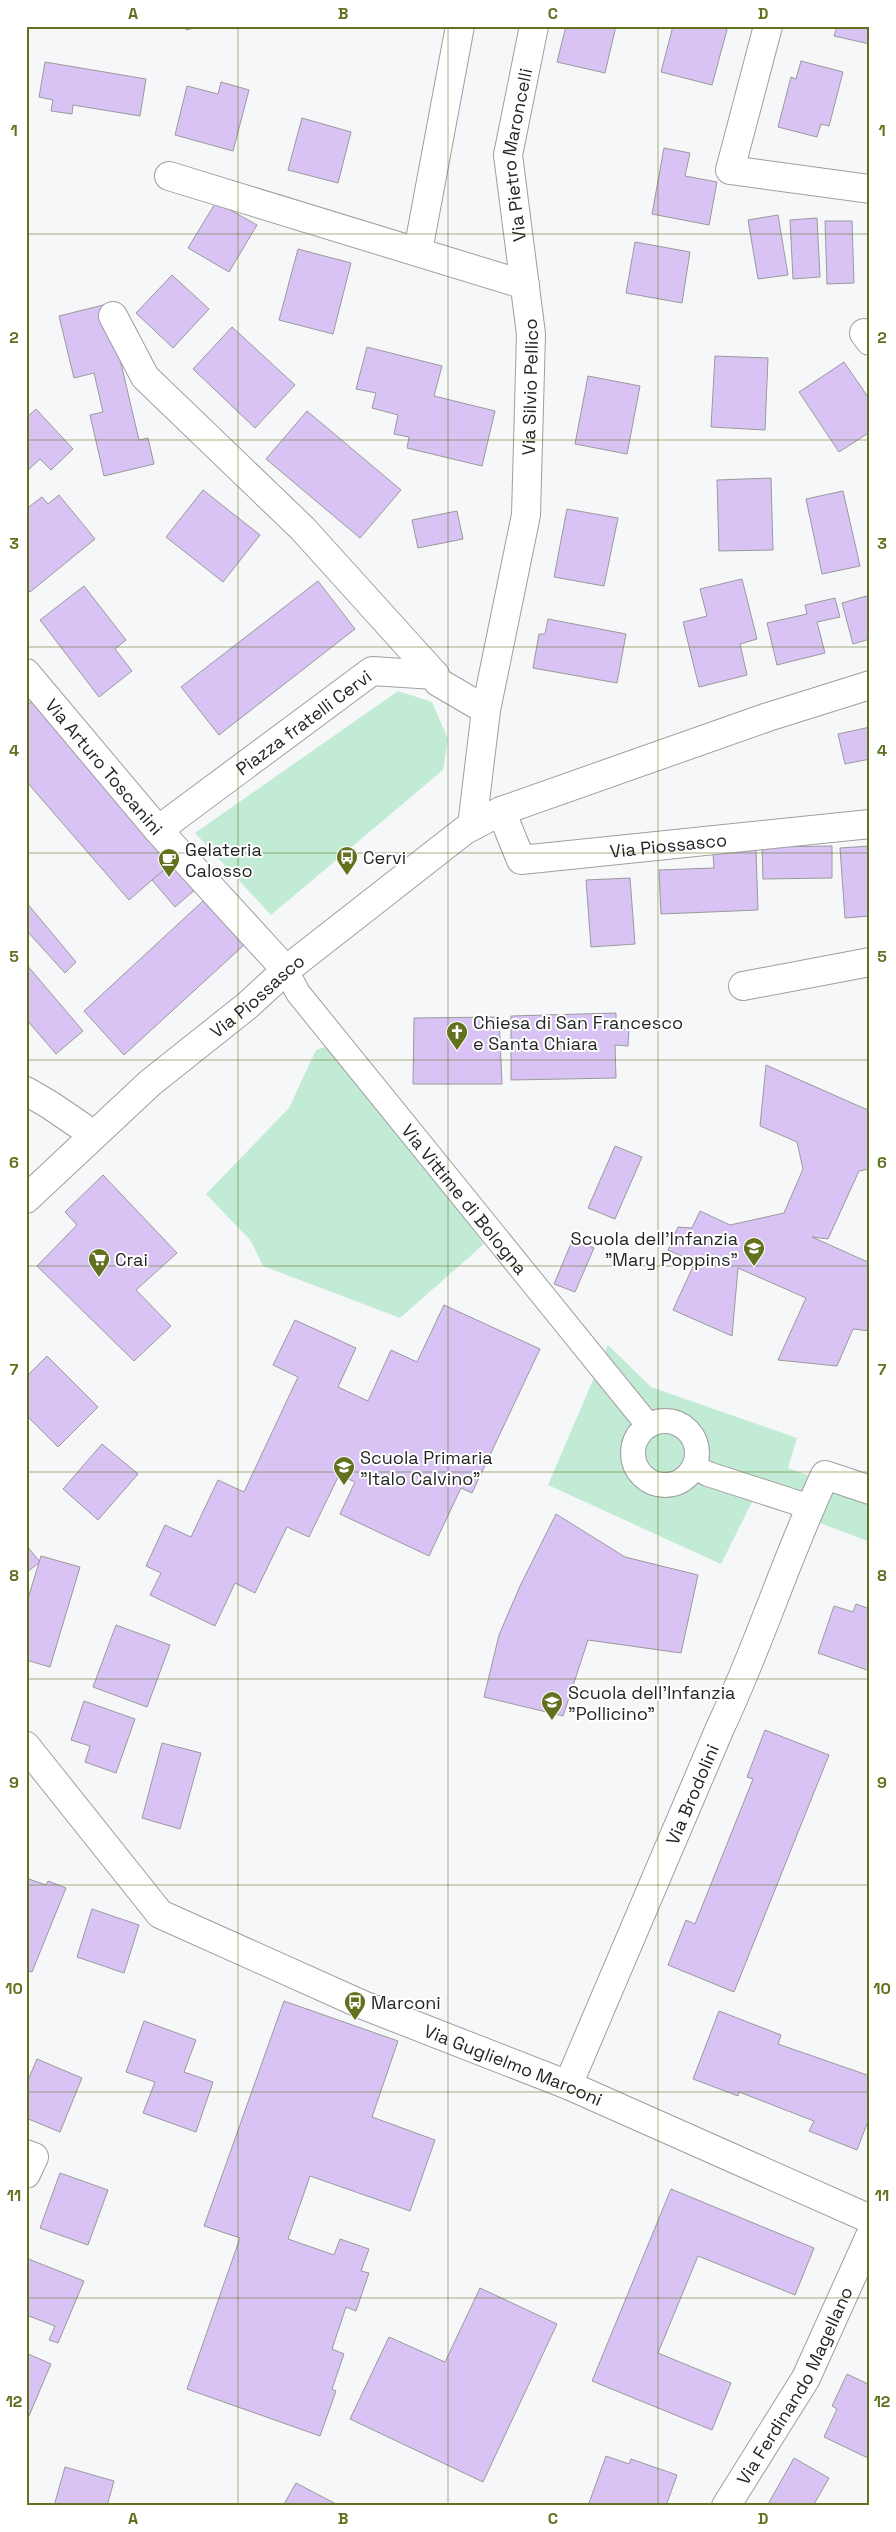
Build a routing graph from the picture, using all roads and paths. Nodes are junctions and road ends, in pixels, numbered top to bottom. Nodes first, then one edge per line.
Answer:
1 (460, 26) edge
2 (534, 26) edge
3 (768, 26) edge
4 (170, 176) dead end
5 (870, 189) edge
6 (418, 251) junction
7 (525, 285) junction
8 (114, 316) dead end
9 (26, 673) edge
10 (435, 675) junction
11 (870, 685) edge
12 (486, 710) junction
13 (500, 811) junction
14 (870, 824) edge
15 (472, 826) junction
16 (158, 830) junction
17 (870, 962) edge
18 (286, 970) junction
19 (743, 986) dead end
20 (26, 1092) edge
21 (94, 1135) junction
22 (26, 1199) edge
23 (648, 1426) junction
24 (695, 1467) junction
25 (870, 1490) edge
26 (810, 1507) junction
27 (27, 1747) edge
28 (568, 2085) junction
29 (26, 2154) edge
30 (26, 2174) edge
31 (870, 2219) edge
32 (870, 2236) edge
33 (726, 2506) edge

1 - 6 street
2 - 7 street, Via Pietro Maroncelli
3 - 5 street
4 - 6 street
6 - 7 street
7 - 12 street, Via Silvio Pellico
8 - 10 street
9 - 16 street, Via Arturo Toscanini
10 - 12 street
10 - 16 street, Piazza fratelli Cervi
11 - 13 street, Via Piossasco
12 - 15 street, Via Silvio Pellico
13 - 14 street, Via Piossasco
13 - 15 street, Via Piossasco
15 - 18 street, Via Piossasco
16 - 18 street, Via Arturo Toscanini
17 - 19 street
18 - 21 street, Via Piossasco
18 - 23 street, Via Vittime di Bologna
20 - 21 street
21 - 22 street, Via Piossasco
23 - 24 street
23 - 24 street
24 - 26 street
25 - 26 street, Via Brodolini
26 - 28 street, Via Brodolini
27 - 28 street, Via Guglielmo Marconi
28 - 31 street, Via Guglielmo Marconi
29 - 30 street
32 - 33 street, Via Ferdinando Magellano

